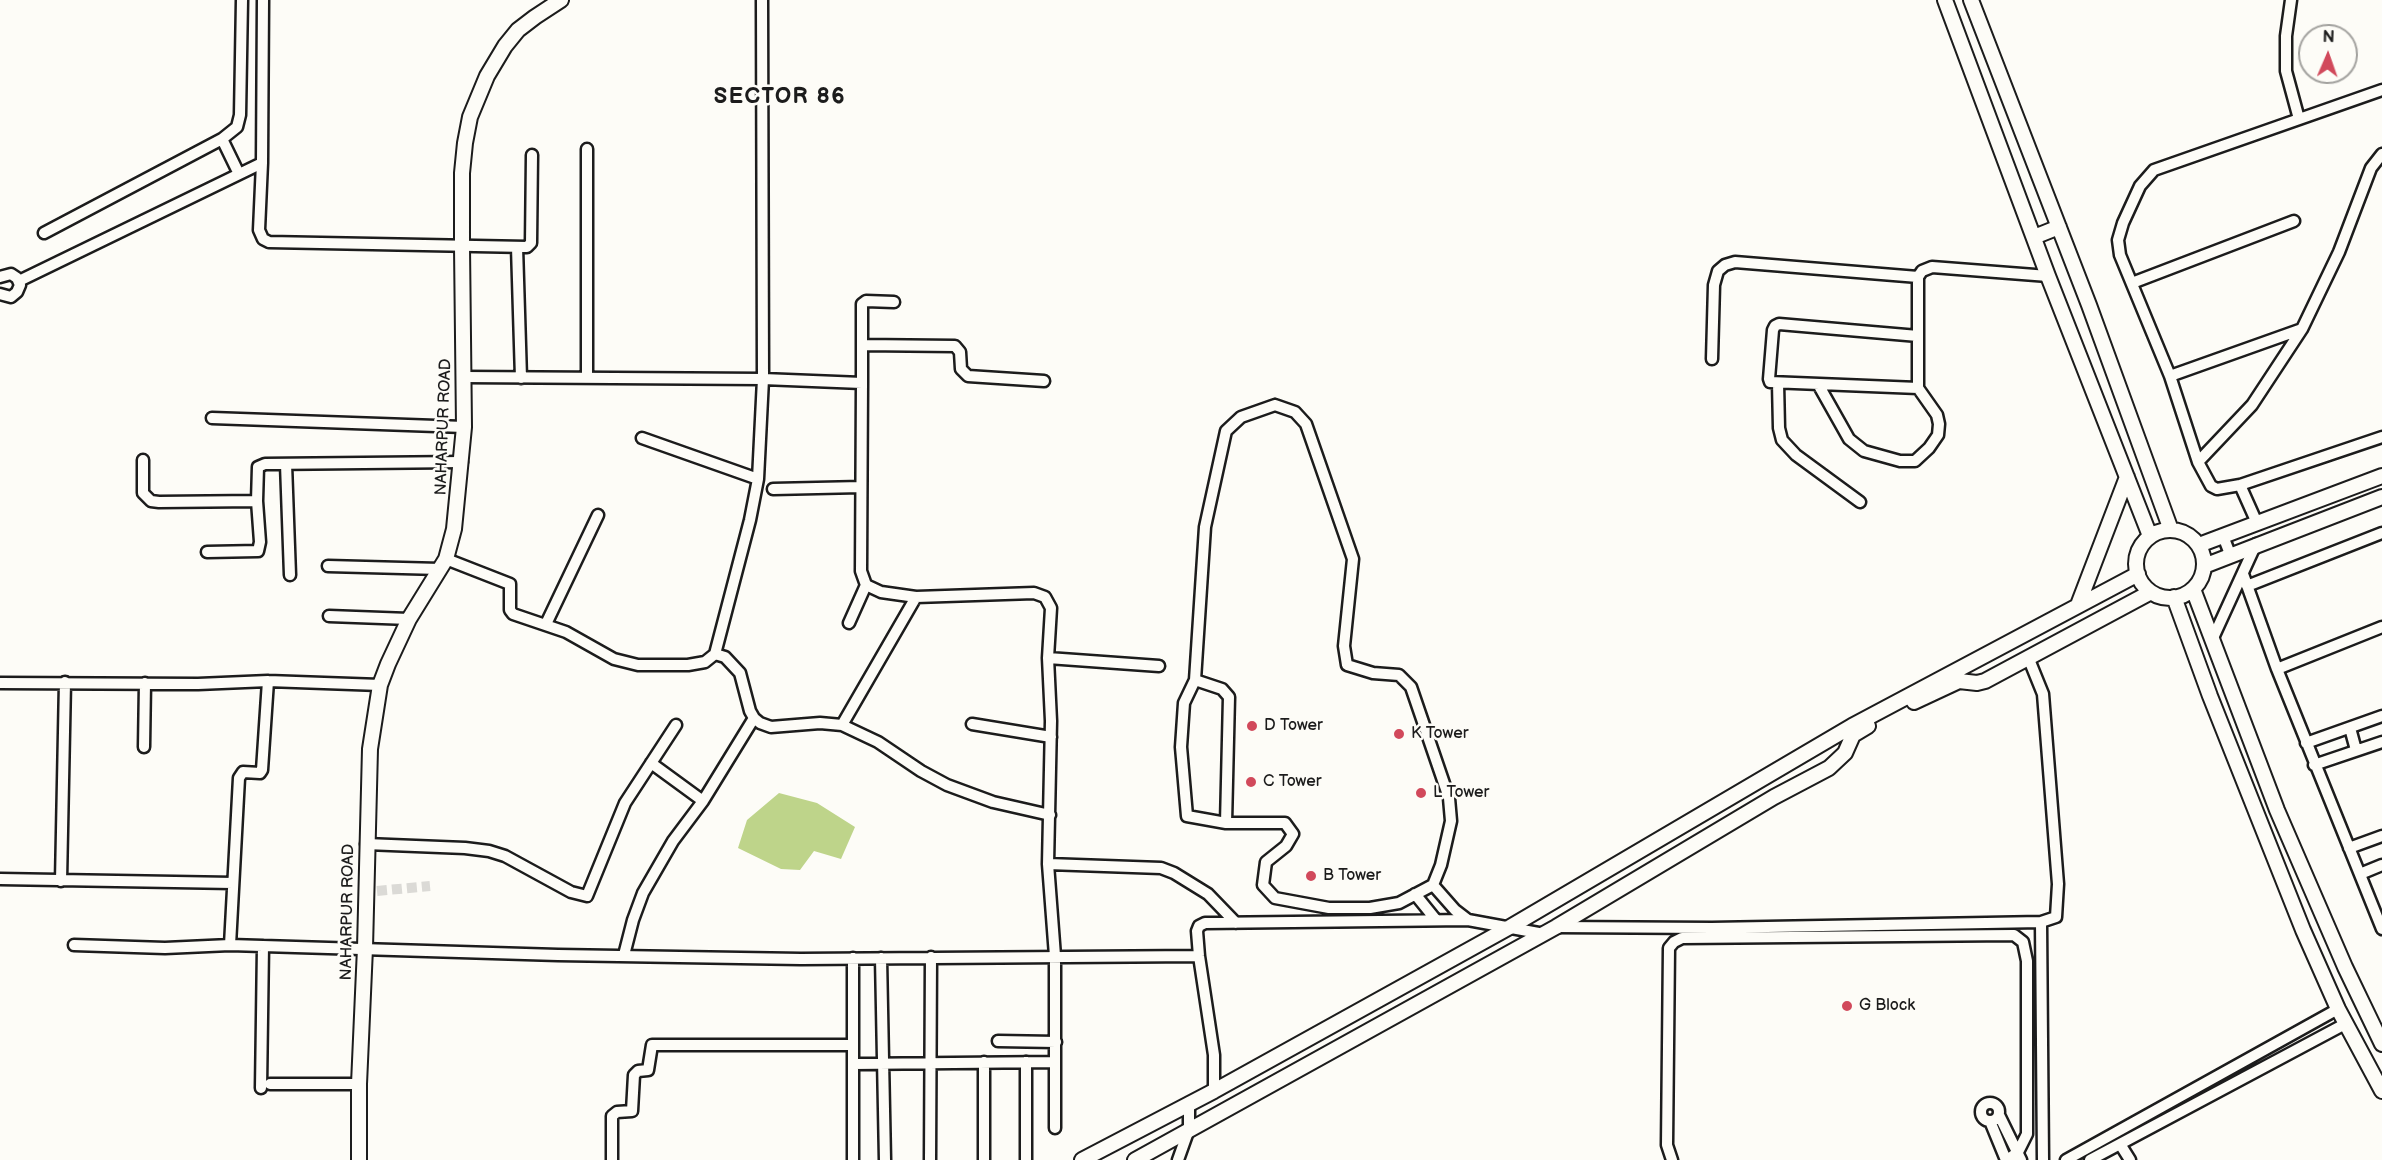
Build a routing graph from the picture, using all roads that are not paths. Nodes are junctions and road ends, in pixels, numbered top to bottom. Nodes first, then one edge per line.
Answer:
1 (242, 0) edge
2 (263, 0) edge
3 (561, 0) edge
4 (762, 0) edge
5 (1945, 0) edge
6 (1971, 0) edge
7 (2291, 0) edge
8 (2382, 90) edge
9 (2299, 119) junction
10 (222, 139) junction
11 (587, 149) dead end
12 (2382, 154) edge
13 (532, 155) dead end
14 (262, 163) junction
15 (239, 174) junction
16 (2294, 221) dead end
17 (2059, 227) junction
18 (44, 233) dead end
19 (2034, 237) junction
20 (462, 246) junction
21 (516, 247) junction
22 (1, 272) edge
23 (2048, 276) junction
24 (1918, 278) junction
25 (19, 281) junction
26 (2132, 284) junction
27 (0, 294) edge
28 (894, 302) dead end
29 (2302, 329) junction
30 (1918, 336) junction
31 (862, 345) junction
32 (1712, 359) dead end
33 (2170, 376) junction
34 (464, 377) junction
35 (521, 378) junction
36 (587, 378) junction
37 (763, 379) junction
38 (1044, 381) dead end
39 (862, 383) junction
40 (1778, 383) junction
41 (1818, 384) junction
42 (1918, 388) junction
43 (212, 418) dead end
44 (464, 427) junction
45 (2382, 437) edge
46 (642, 438) dead end
47 (143, 460) dead end
48 (462, 462) junction
49 (2198, 462) junction
50 (286, 464) junction
51 (2382, 476) edge
52 (2127, 477) junction
53 (758, 479) junction
54 (2240, 485) junction
55 (861, 487) junction
56 (773, 489) dead end
57 (2382, 497) edge
58 (257, 501) junction
59 (1860, 502) dead end
60 (598, 515) dead end
61 (2257, 523) junction
62 (2171, 530) junction
63 (2382, 533) edge
64 (2150, 536) junction
65 (2223, 536) junction
66 (2256, 544) junction
67 (2199, 545) junction
68 (207, 552) dead end
69 (2229, 554) junction
70 (443, 564) junction
71 (328, 566) dead end
72 (2204, 566) junction
73 (2138, 574) junction
74 (2243, 574) junction
75 (290, 575) dead end
76 (866, 585) junction
77 (2247, 586) junction
78 (2193, 589) junction
79 (2151, 592) junction
80 (916, 597) junction
81 (2174, 597) junction
82 (2078, 605) junction
83 (328, 616) dead end
84 (410, 619) junction
85 (849, 623) dead end
86 (546, 624) junction
87 (2382, 627) edge
88 (2213, 638) junction
89 (715, 654) junction
90 (2028, 657) junction
91 (1048, 658) junction
92 (1159, 666) dead end
93 (2277, 669) junction
94 (1195, 680) junction
95 (268, 681) junction
96 (65, 682) junction
97 (0, 683) edge
98 (145, 683) junction
99 (380, 685) junction
100 (2382, 716) edge
101 (754, 718) junction
102 (972, 724) dead end
103 (676, 725) dead end
104 (842, 725) junction
105 (2350, 728) junction
106 (1051, 737) junction
107 (2382, 742) edge
108 (2306, 743) junction
109 (144, 747) dead end
110 (2356, 750) junction
111 (651, 763) junction
112 (2314, 765) junction
113 (703, 801) junction
114 (1050, 815) junction
115 (1226, 823) junction
116 (2382, 836) edge
117 (366, 844) junction
118 (2349, 848) junction
119 (1048, 864) junction
120 (2382, 865) edge
121 (2360, 874) junction
122 (0, 879) edge
123 (61, 881) junction
124 (233, 883) junction
125 (1433, 885) junction
126 (1415, 894) junction
127 (1436, 920) junction
128 (1468, 920) junction
129 (2041, 921) junction
130 (1236, 923) junction
131 (1510, 927) junction
132 (2382, 929) edge
133 (1550, 930) junction
134 (74, 945) dead end
135 (230, 945) junction
136 (263, 946) junction
137 (365, 948) junction
138 (624, 955) junction
139 (1055, 956) junction
140 (1200, 956) junction
141 (931, 957) junction
142 (853, 958) junction
143 (881, 958) junction
144 (2338, 1009) junction
145 (2345, 1024) junction
146 (998, 1041) dead end
147 (1056, 1042) junction
148 (2382, 1044) edge
149 (853, 1045) junction
150 (984, 1062) junction
151 (1026, 1062) junction
152 (1054, 1062) junction
153 (883, 1063) junction
154 (931, 1063) junction
155 (853, 1064) junction
156 (358, 1084) junction
157 (1214, 1091) junction
158 (2382, 1091) edge
159 (1189, 1104) junction
160 (1055, 1128) dead end
161 (1189, 1129) junction
162 (2120, 1144) junction
163 (2019, 1156) edge
164 (2109, 1156) edge
165 (359, 1160) edge
166 (612, 1160) edge
167 (853, 1160) edge
168 (885, 1160) edge
169 (930, 1160) edge
170 (984, 1160) edge
171 (1026, 1160) edge
172 (1082, 1160) edge
173 (1135, 1160) edge
174 (1178, 1160) edge
175 (1672, 1160) edge
176 (2007, 1160) edge
177 (2043, 1160) edge
178 (2066, 1160) edge
179 (2090, 1160) edge
180 (2130, 1160) edge

1 - 10 street
2 - 14 street
3 - 20 street, NAHARPUR ROAD
4 - 37 street
5 - 19 street
6 - 17 street
7 - 9 street
8 - 9 street
9 - 26 street
10 - 15 street
10 - 18 street
11 - 36 street
12 - 29 street
13 - 21 street
14 - 15 street
14 - 20 street
15 - 25 street
16 - 26 street
17 - 19 street
17 - 62 street
19 - 23 street
20 - 21 street
20 - 34 street, NAHARPUR ROAD
21 - 35 street
22 - 25 street
23 - 24 street
23 - 52 street
24 - 30 street
24 - 32 street
25 - 27 street
26 - 33 street
28 - 31 street
29 - 33 street
29 - 49 street
30 - 40 street
30 - 42 street
31 - 38 street
31 - 39 street
33 - 49 street
34 - 35 street
34 - 44 street, NAHARPUR ROAD
35 - 36 street
36 - 37 street
37 - 39 street
37 - 53 street
39 - 55 street
40 - 41 street
40 - 59 street
41 - 42 street
41 - 42 street
43 - 44 street
44 - 48 street, NAHARPUR ROAD
45 - 54 street
46 - 53 street
47 - 58 street
48 - 50 street
48 - 70 street, NAHARPUR ROAD
49 - 54 street
50 - 58 street
50 - 75 street
51 - 61 street
52 - 64 street
52 - 82 street
53 - 89 street
54 - 61 street
55 - 56 street
55 - 76 street
57 - 66 street
58 - 68 street
60 - 86 street
61 - 65 street
62 - 64 street
62 - 67 street
63 - 77 street
64 - 73 street
65 - 67 street
65 - 69 street
66 - 69 street
66 - 74 street
67 - 72 street
69 - 72 street
70 - 71 street
70 - 84 street, NAHARPUR ROAD
70 - 86 street
72 - 78 street
73 - 79 street
73 - 82 street
74 - 77 street
74 - 88 street
76 - 80 street
76 - 85 street
77 - 93 street
78 - 81 street
78 - 88 street
79 - 81 street
79 - 90 street
80 - 91 street
80 - 104 street
81 - 144 street
82 - 131 street
83 - 84 street
84 - 99 street, NAHARPUR ROAD
86 - 89 street
87 - 93 street
88 - 148 street
89 - 101 street
90 - 129 street
90 - 133 street
91 - 92 street
91 - 106 street
93 - 108 street
94 - 115 street
94 - 115 street
94 - 125 street
95 - 98 street
95 - 99 street
95 - 124 street
96 - 97 street
96 - 98 street
96 - 123 street
98 - 109 street
99 - 117 street, NAHARPUR ROAD
100 - 105 street
101 - 104 street
101 - 113 street
102 - 106 street
103 - 111 street
104 - 114 street
105 - 108 street
105 - 110 street
106 - 114 street
107 - 110 street
108 - 112 street
110 - 112 street
111 - 113 street
111 - 117 street
112 - 118 street
113 - 138 street
114 - 119 street
115 - 126 street
116 - 118 street
117 - 137 street, NAHARPUR ROAD
118 - 121 street
119 - 130 street
119 - 139 street
120 - 121 street
121 - 132 street
122 - 123 street
123 - 124 street
124 - 135 street
125 - 126 street
125 - 128 street
126 - 127 street
127 - 128 street
127 - 130 street
128 - 131 street
129 - 133 street
129 - 177 street
130 - 140 street
131 - 133 street
131 - 157 street
133 - 161 street
134 - 135 street
135 - 136 street
136 - 137 street
136 - 156 street
137 - 138 street
137 - 156 street, NAHARPUR ROAD
138 - 142 street
139 - 140 street
139 - 141 street
139 - 147 street
140 - 157 street
141 - 143 street
141 - 154 street
142 - 143 street
142 - 149 street
143 - 153 street
144 - 145 street
144 - 178 street
145 - 158 street
145 - 162 street
146 - 147 street
147 - 152 street
149 - 155 street
149 - 166 street
150 - 151 street
150 - 154 street
150 - 170 street
151 - 152 street
151 - 171 street
152 - 160 street
153 - 154 street
153 - 155 street
153 - 168 street
154 - 169 street
155 - 167 street
156 - 165 street, NAHARPUR ROAD
157 - 159 street
159 - 161 street
159 - 172 street
161 - 173 street
161 - 174 street
162 - 164 street
162 - 180 street
163 - 175 street
163 - 176 street
163 - 176 street
164 - 179 street

